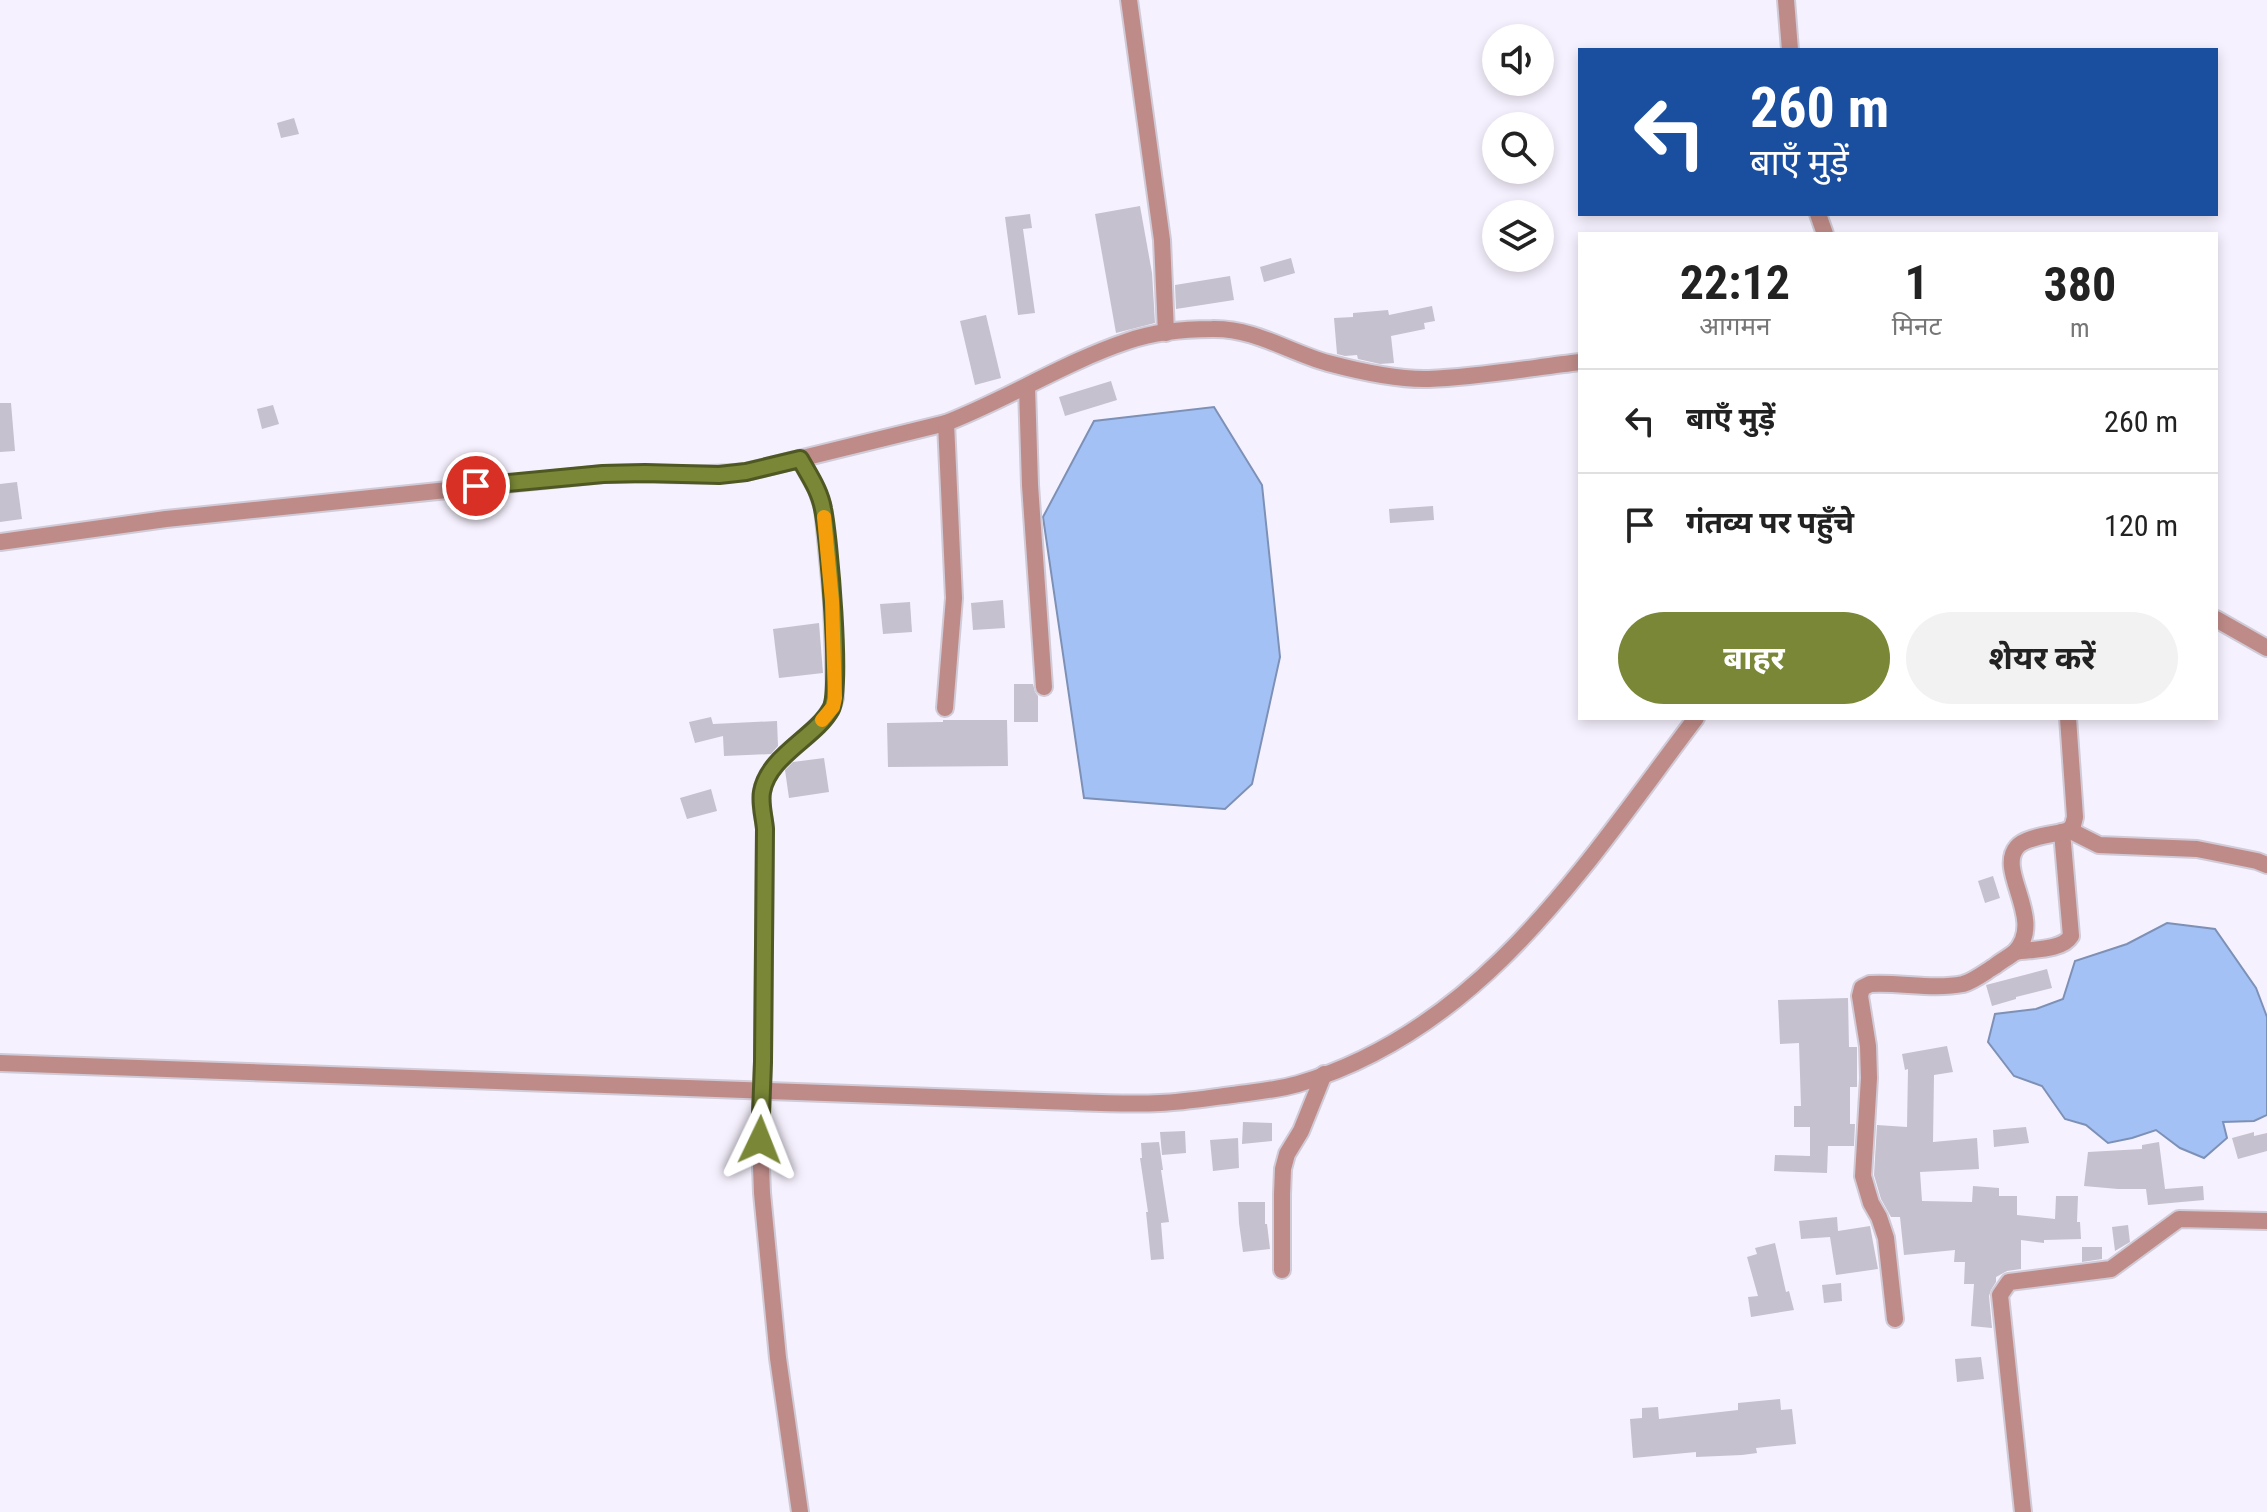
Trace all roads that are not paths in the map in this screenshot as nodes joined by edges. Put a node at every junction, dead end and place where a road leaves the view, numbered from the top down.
1 (1129, 0) edge
2 (1786, 0) edge
3 (1790, 48) edge
4 (1166, 333) junction
5 (1578, 362) edge
6 (1027, 387) junction
7 (946, 423) junction
8 (800, 459) junction
9 (0, 542) edge
10 (2218, 620) edge
11 (2267, 648) edge
12 (1044, 687) dead end
13 (945, 708) dead end
14 (1695, 720) edge
15 (2068, 720) edge
16 (2065, 831) junction
17 (2267, 865) edge
18 (2015, 952) junction
19 (0, 1063) edge
20 (1324, 1074) junction
21 (762, 1077) junction
22 (2267, 1221) edge
23 (1282, 1270) dead end
24 (1895, 1319) dead end
25 (800, 1512) edge
26 (2023, 1512) edge

1 - 4 street
2 - 3 street
4 - 5 street
4 - 6 street
6 - 7 street
6 - 12 street
7 - 8 street
7 - 13 street
8 - 9 street
8 - 21 street
10 - 11 street
14 - 20 street
15 - 16 street
16 - 17 street
16 - 18 street
16 - 18 street
18 - 24 street
19 - 21 street
20 - 21 street
20 - 23 street
21 - 25 street
22 - 26 street

